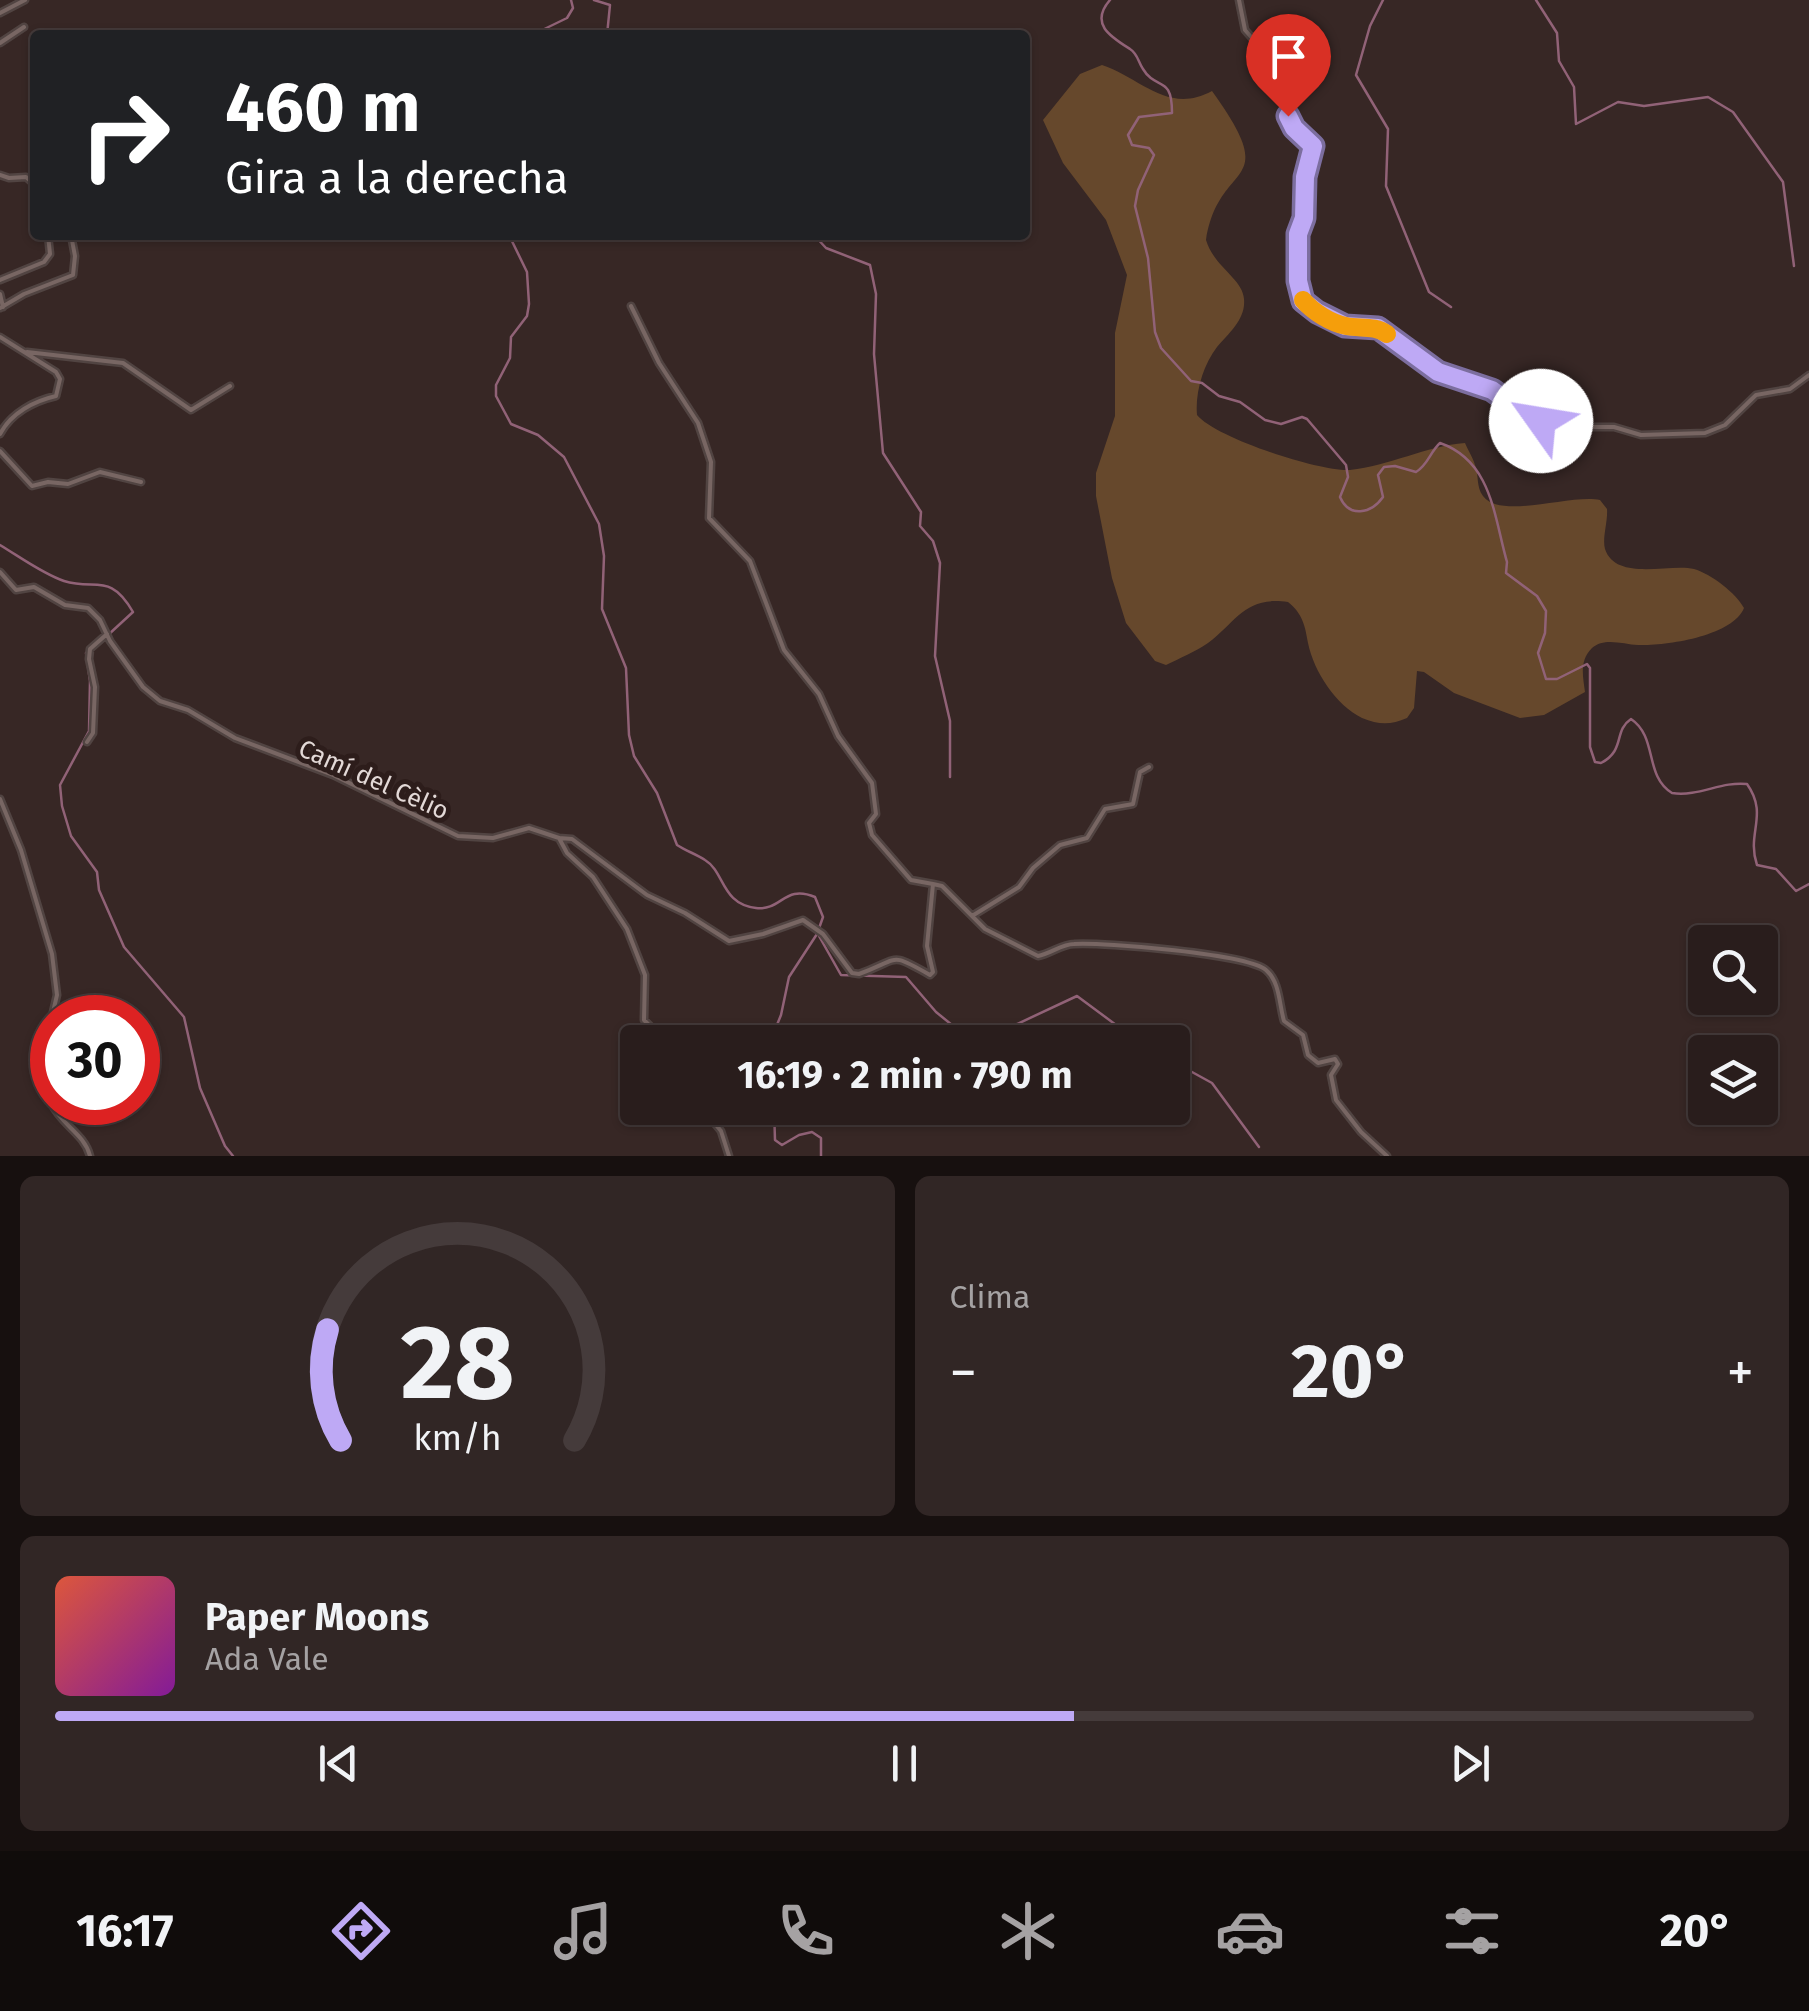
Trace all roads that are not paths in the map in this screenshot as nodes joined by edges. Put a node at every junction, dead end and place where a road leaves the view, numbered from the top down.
1 (25, 0) edge
2 (1239, 0) edge
3 (0, 13) edge
4 (24, 26) dead end
5 (0, 43) edge
6 (0, 175) edge
7 (30, 181) edge
8 (49, 240) edge
9 (72, 240) edge
10 (0, 280) edge
11 (0, 294) edge
12 (631, 306) dead end
13 (1, 307) edge
14 (0, 337) edge
15 (27, 352) junction
16 (1809, 375) edge
17 (230, 386) dead end
18 (0, 434) edge
19 (0, 450) edge
20 (142, 482) dead end
21 (0, 572) edge
22 (106, 634) junction
23 (87, 742) dead end
24 (1149, 767) dead end
25 (0, 800) edge
26 (559, 838) junction
27 (933, 884) junction
28 (972, 916) junction
29 (57, 995) edge
30 (649, 1025) edge
31 (65, 1125) edge
32 (716, 1125) edge
33 (90, 1156) edge
34 (728, 1156) edge
35 (1387, 1156) edge

1 - 3 street
2 - 16 street
4 - 5 street
6 - 7 street
8 - 10 street
9 - 13 street
11 - 13 street
12 - 27 street
14 - 15 street
15 - 17 street
15 - 18 street
19 - 20 street
21 - 22 street, Camí del Cèlio
22 - 23 street
22 - 26 street, Camí del Cèlio
24 - 28 street
25 - 29 street
26 - 27 street
26 - 30 street
27 - 28 street
28 - 35 street
31 - 33 street
32 - 34 street

